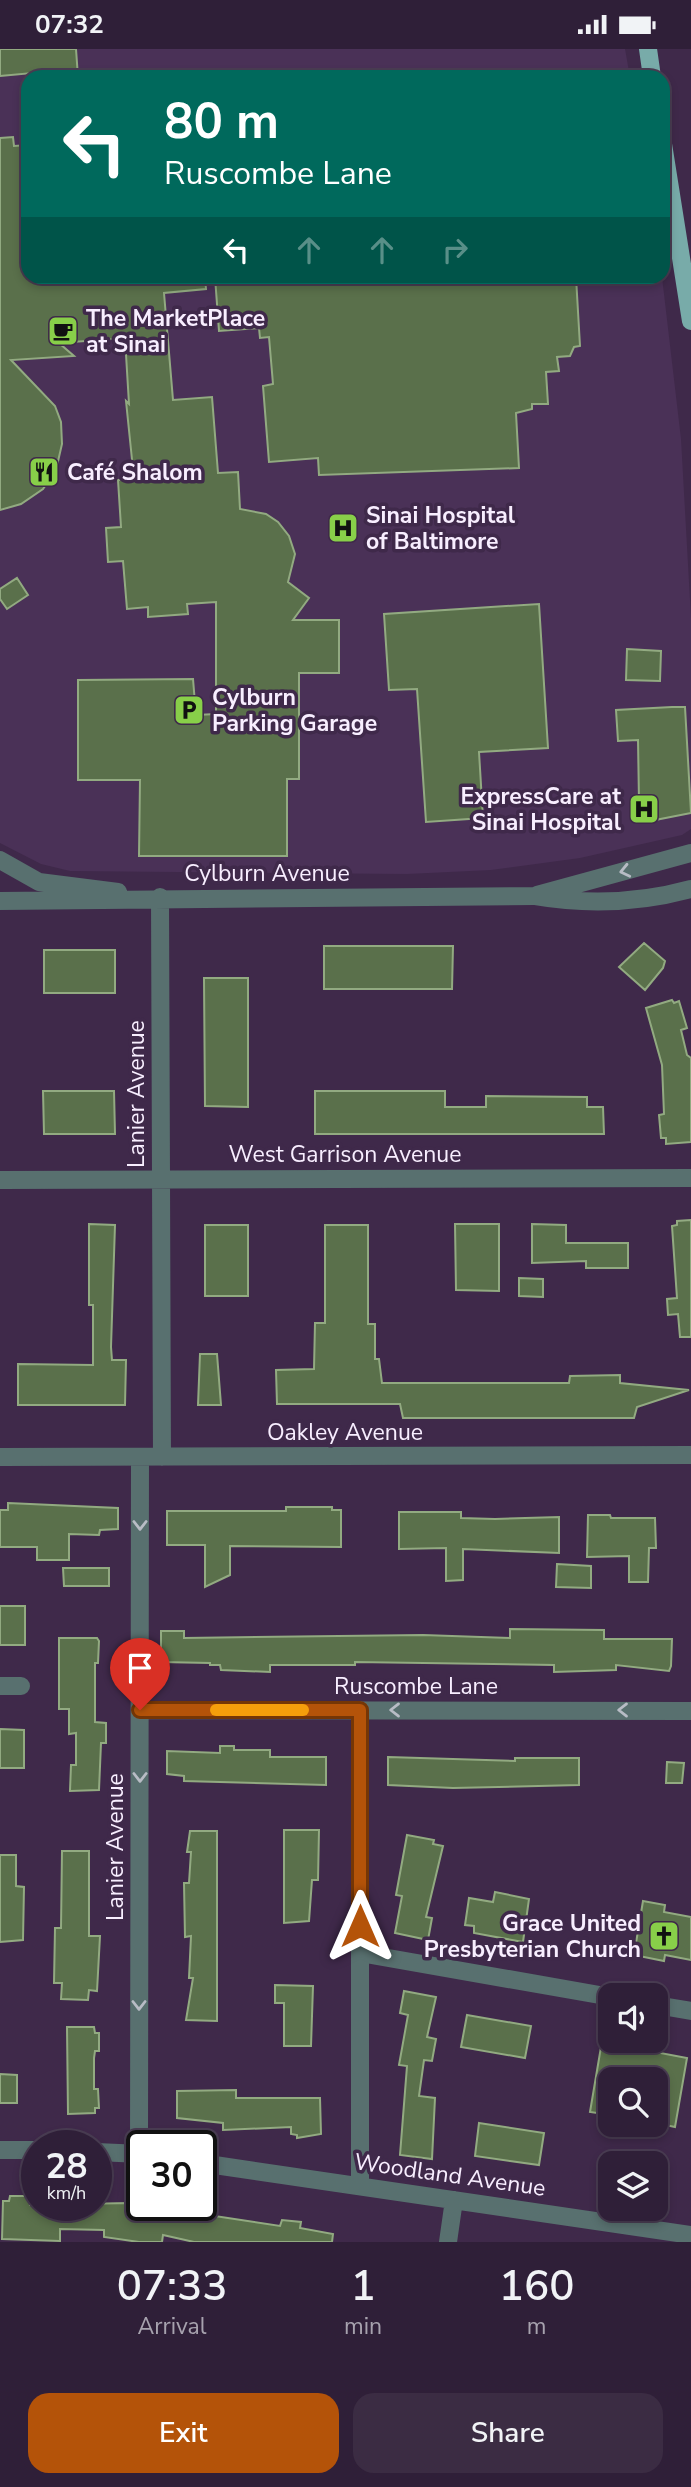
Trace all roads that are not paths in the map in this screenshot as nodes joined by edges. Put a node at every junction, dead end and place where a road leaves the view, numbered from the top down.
1 (648, 49) edge
2 (651, 70) edge
3 (670, 188) edge
4 (691, 321) edge
5 (691, 852) edge
6 (0, 860) edge
7 (75, 888) junction
8 (691, 889) edge
9 (1, 895) edge
10 (534, 896) junction
11 (160, 897) junction
12 (691, 1178) edge
13 (0, 1180) edge
14 (161, 1180) junction
15 (691, 1455) edge
16 (0, 1457) edge
17 (140, 1457) junction
18 (162, 1457) junction
19 (0, 1686) edge
20 (22, 1686) dead end
21 (140, 1710) junction
22 (360, 1710) junction
23 (691, 1710) edge
24 (360, 1953) junction
25 (598, 1995) edge
26 (668, 2007) edge
27 (691, 2011) edge
28 (140, 2130) edge
29 (0, 2150) edge
30 (21, 2150) edge
31 (217, 2165) edge
32 (360, 2186) junction
33 (454, 2200) junction
34 (691, 2235) edge
35 (448, 2242) edge

1 - 2 main road
3 - 4 main road
5 -> 10 street, Cylburn Avenue
6 - 7 street
7 - 9 street
7 - 11 street
8 - 10 street, Cylburn Avenue
9 - 11 street, Cylburn Avenue
10 - 11 street, Cylburn Avenue
11 - 14 street, Lanier Avenue
12 - 14 street, West Garrison Avenue
13 - 14 street, West Garrison Avenue
14 - 18 street, Lanier Avenue
15 - 18 street, Oakley Avenue
16 - 17 street, Oakley Avenue
17 - 18 street, Oakley Avenue
17 -> 21 street, Lanier Avenue
19 - 20 street
21 - 22 street, Ruscombe Lane
21 -> 28 street, Lanier Avenue
23 -> 22 street, Ruscombe Lane
22 - 24 street
24 - 25 street
24 - 32 street
26 - 27 street
29 - 30 street
31 - 32 street, Woodland Avenue
32 - 33 street, Woodland Avenue
33 - 34 street, Woodland Avenue
33 - 35 street

